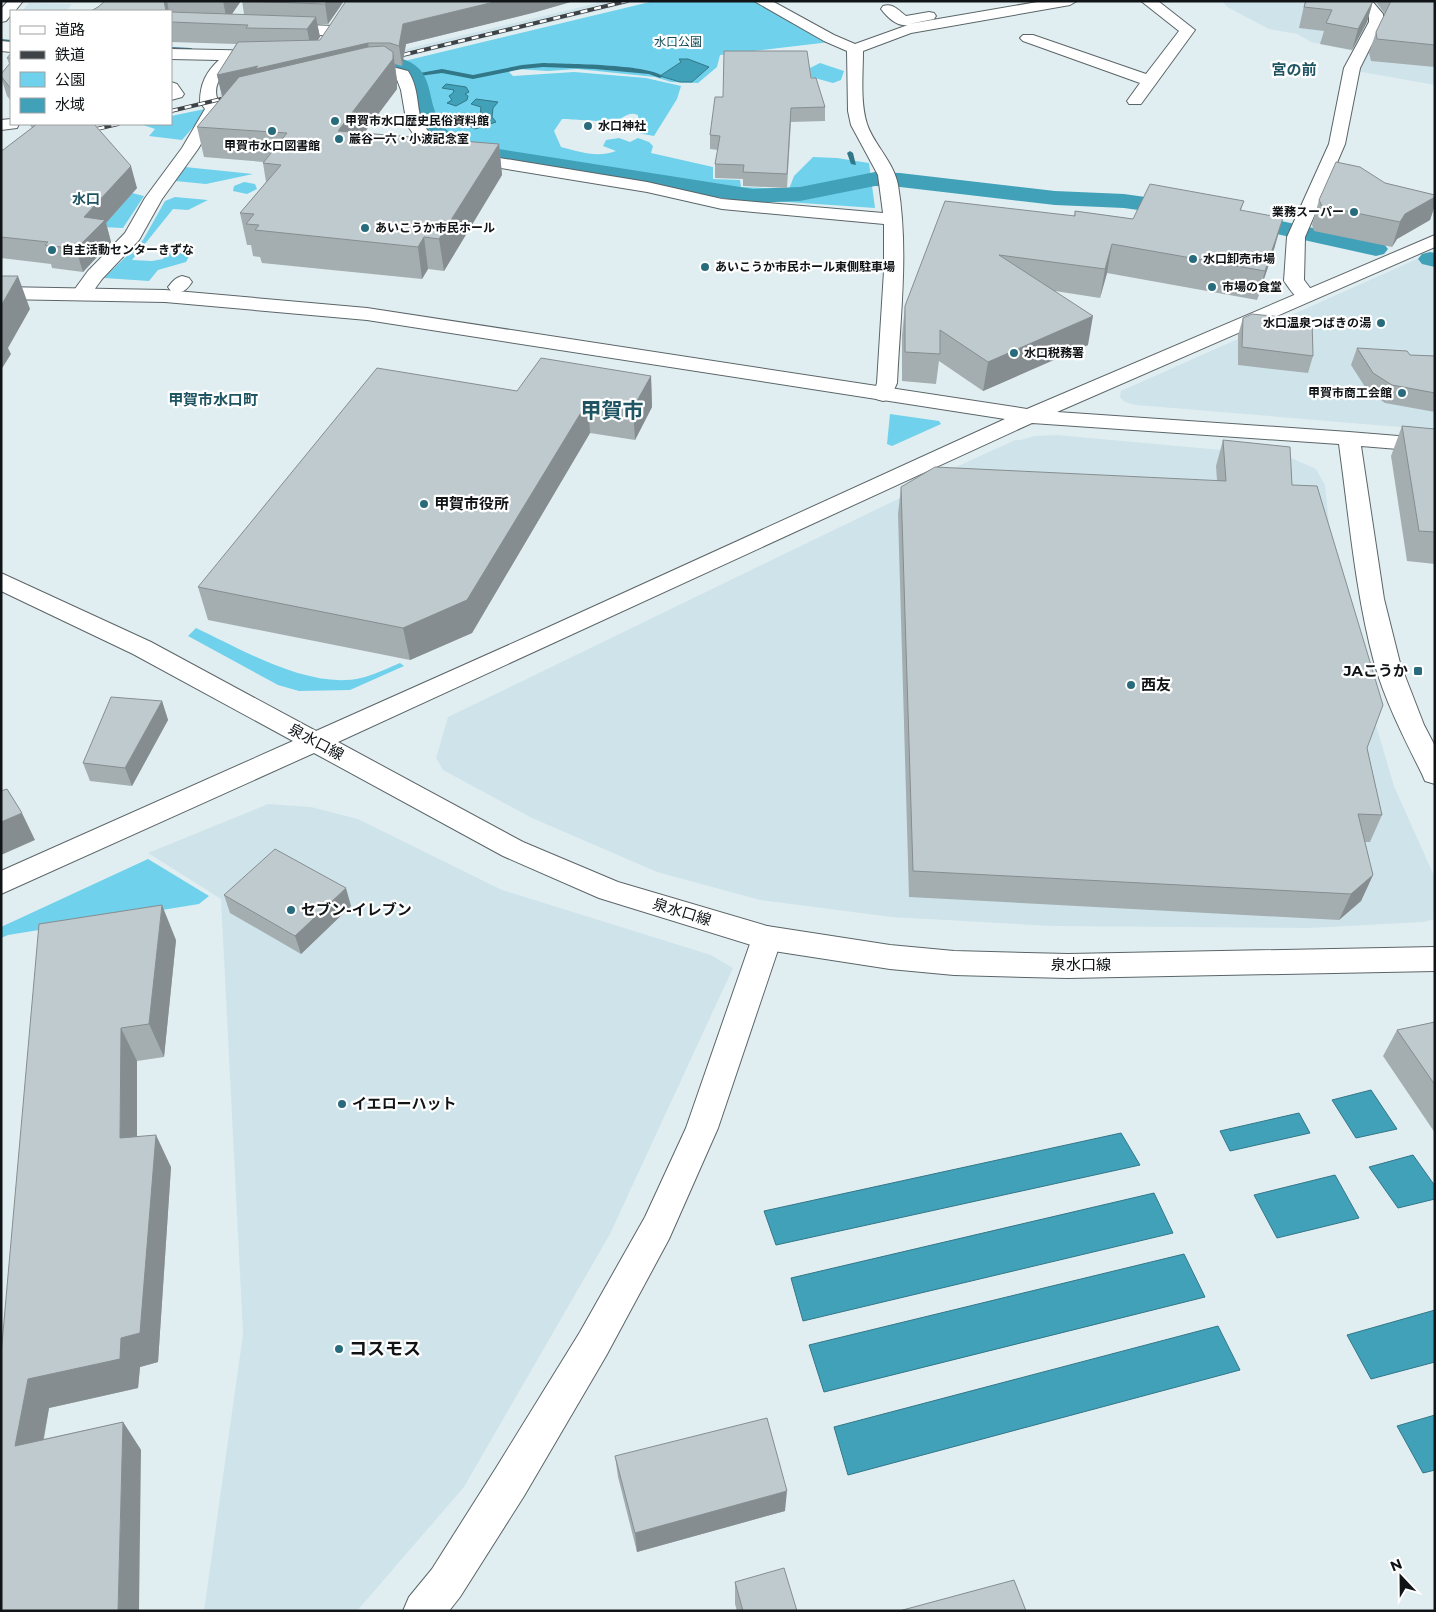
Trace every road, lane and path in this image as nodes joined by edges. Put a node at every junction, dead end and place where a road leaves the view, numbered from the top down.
1 (761, 1) edge
2 (1014, 1) edge
3 (1067, 1) edge
4 (1148, 1) edge
5 (1363, 1) edge
6 (888, 10) dead end
7 (343, 16) edge
8 (269, 29) edge
9 (1028, 38) dead end
10 (855, 49) junction
11 (172, 54) edge
12 (231, 56) junction
13 (278, 56) edge
14 (346, 76) edge
15 (1150, 81) junction
16 (1135, 101) dead end
17 (232, 104) edge
18 (214, 108) junction
19 (892, 219) junction
20 (1435, 240) edge
21 (1, 293) edge
22 (82, 293) junction
23 (1306, 296) junction
24 (883, 395) junction
25 (1029, 416) junction
26 (1349, 438) junction
27 (1435, 446) edge
28 (1, 581) edge
29 (316, 742) junction
30 (1435, 774) edge
31 (1, 884) edge
32 (767, 938) junction
33 (1435, 959) edge
34 (423, 1611) edge

1 - 10 street
2 - 6 street
3 - 10 street
4 - 15 street
5 - 23 street
7 - 8 street
9 - 15 street
10 - 19 street
11 - 12 street
12 - 13 street
12 - 18 street
14 - 19 street
15 - 16 street
17 - 18 street
18 - 22 street
19 - 24 street
20 - 23 street
21 - 22 street
22 - 24 street
23 - 25 street
24 - 25 street
25 - 26 street
25 - 29 street
26 - 27 street
26 - 30 street
28 - 29 street, 泉水口線
29 - 31 street
29 - 32 street, 泉水口線
32 - 33 street, 泉水口線
32 - 34 street

